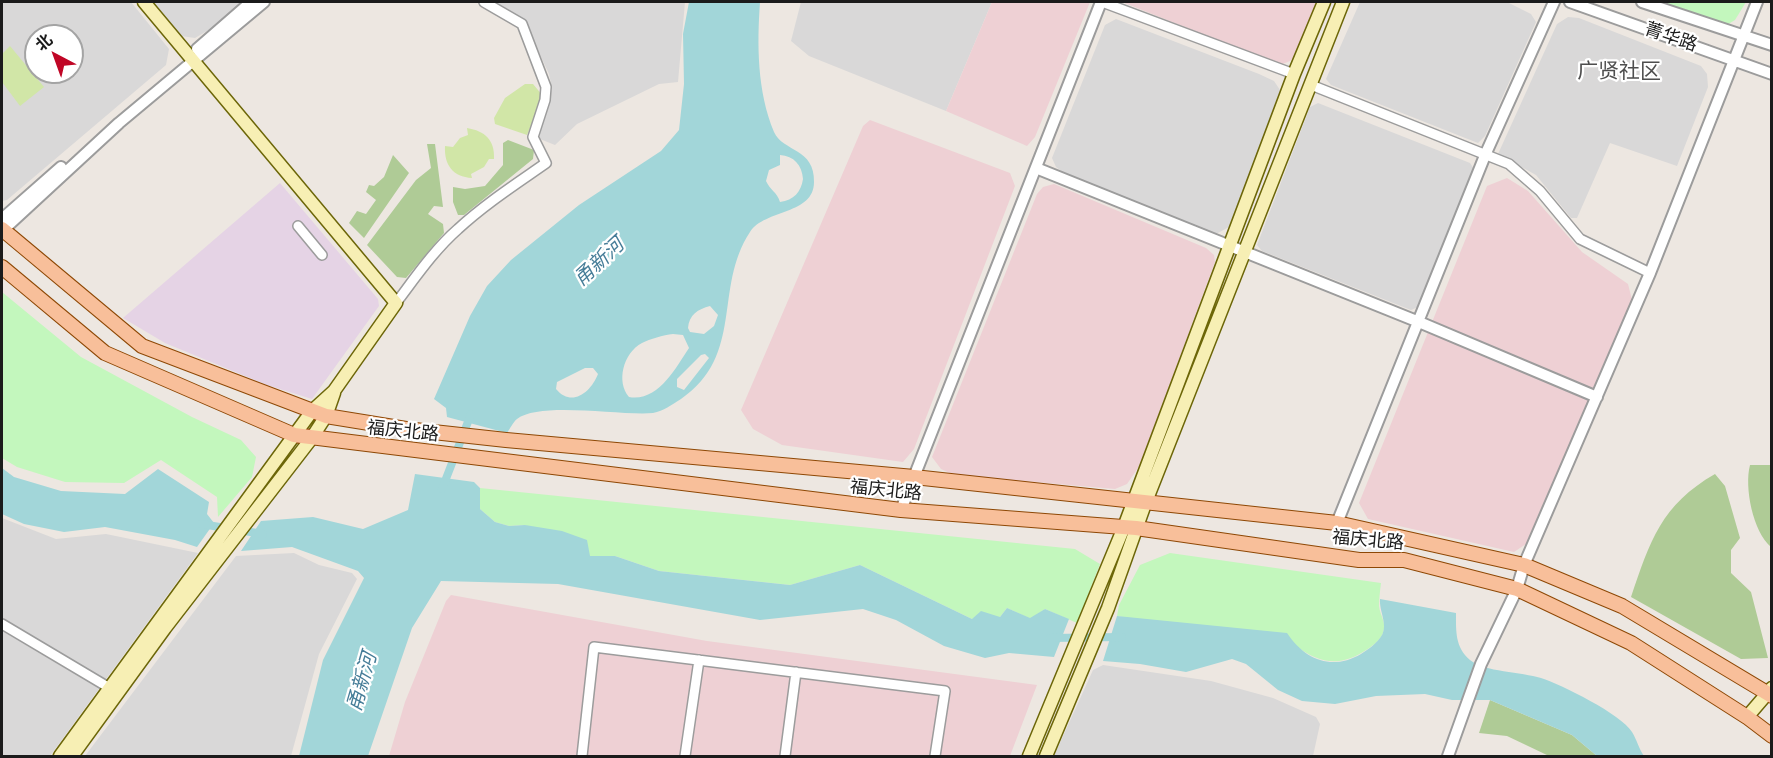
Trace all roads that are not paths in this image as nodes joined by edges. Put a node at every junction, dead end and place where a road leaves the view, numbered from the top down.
1 (144, 2) edge
2 (251, 2) edge
3 (264, 2) edge
4 (484, 2) edge
5 (1102, 2) edge
6 (1324, 2) edge
7 (1343, 2) edge
8 (1554, 2) edge
9 (1570, 2) edge
10 (1642, 2) edge
11 (1757, 2) edge
12 (1744, 35) junction
13 (1772, 45) edge
14 (192, 58) junction
15 (1733, 58) junction
16 (1294, 74) junction
17 (1772, 74) edge
18 (1311, 85) junction
19 (1486, 153) junction
20 (1036, 168) junction
21 (2, 226) edge
22 (298, 226) dead end
23 (1229, 244) junction
24 (1245, 251) junction
25 (322, 255) dead end
26 (2, 267) edge
27 (1650, 273) junction
28 (396, 303) junction
29 (1419, 322) junction
30 (334, 392) junction
31 (1597, 397) junction
32 (312, 411) junction
33 (326, 416) junction
34 (294, 435) junction
35 (311, 439) junction
36 (914, 477) junction
37 (1138, 503) junction
38 (901, 510) junction
39 (1337, 523) junction
40 (1130, 527) junction
41 (1524, 566) junction
42 (1517, 589) junction
43 (2, 624) edge
44 (699, 660) junction
45 (796, 672) junction
46 (114, 690) junction
47 (1770, 692) edge
48 (1748, 717) junction
49 (1772, 736) edge
50 (60, 756) edge
51 (72, 756) edge
52 (582, 756) edge
53 (685, 756) edge
54 (785, 756) edge
55 (935, 756) edge
56 (1029, 756) edge
57 (1046, 756) edge
58 (1448, 756) edge

1 - 14 main road
2 - 14 street
3 - 14 street
4 - 28 street
5 - 16 street
5 - 20 street
6 - 16 main road
7 - 18 main road
8 - 19 street
9 - 15 street, 菁华路
10 - 12 street
11 - 12 street
12 - 13 street
12 - 15 street
14 - 21 street
14 - 28 main road
15 - 17 street, 菁华路
15 - 27 street
16 - 23 main road
18 - 19 street
18 - 24 main road
19 - 27 street
19 - 29 street
20 - 23 street
20 - 36 street
21 - 32 main road, 福庆北路
22 - 25 street
23 - 24 street
23 - 37 main road
24 - 29 street
24 - 37 main road
26 - 34 main road, 福庆北路
27 - 31 street
28 - 30 main road
29 - 31 street
29 - 39 street
30 - 32 main road
30 - 33 main road
31 - 41 street
32 - 33 main road, 福庆北路
32 - 34 main road
33 - 35 main road
33 - 36 main road, 福庆北路
34 - 35 main road, 福庆北路
34 - 46 main road
35 - 38 main road, 福庆北路
35 - 46 main road
36 - 37 main road, 福庆北路
36 - 38 street
37 - 39 main road, 福庆北路
37 - 40 main road
38 - 40 main road, 福庆北路
39 - 41 main road, 福庆北路
40 - 42 main road, 福庆北路
40 - 56 main road
40 - 57 main road
41 - 42 street
41 - 47 main road, 福庆北路
42 - 48 main road, 福庆北路
42 - 58 street
43 - 46 street
44 - 45 street
44 - 52 street
44 - 53 street
45 - 54 street
45 - 55 street
46 - 50 main road
46 - 51 main road
47 - 48 main road
48 - 49 main road, 福庆北路

